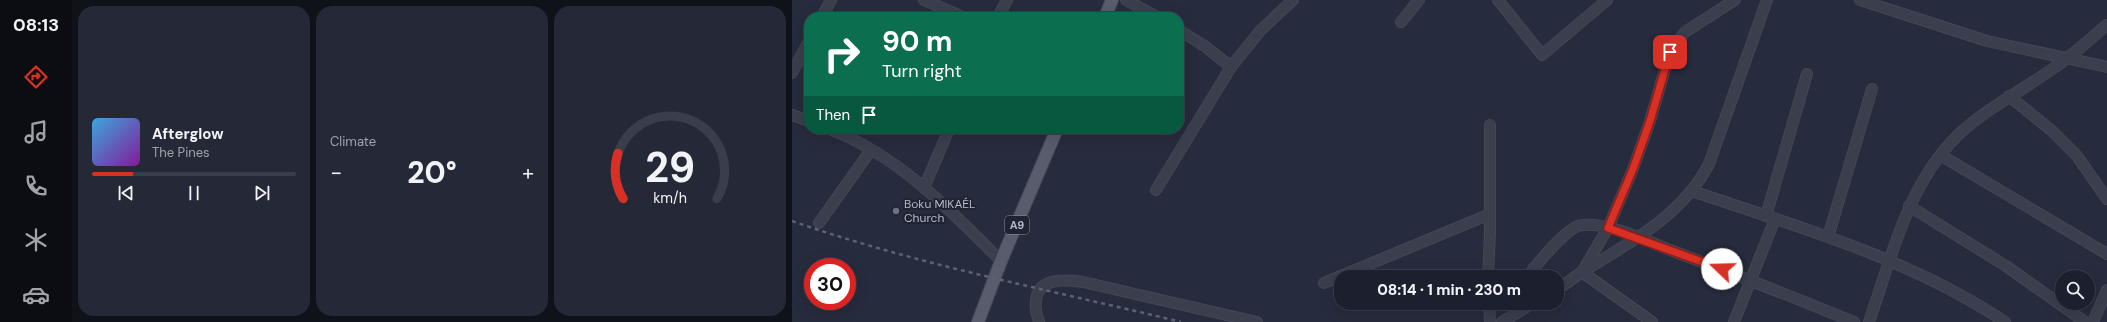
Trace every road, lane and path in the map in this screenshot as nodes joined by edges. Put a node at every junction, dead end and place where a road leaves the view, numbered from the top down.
1 (831, 0) edge
2 (924, 0) edge
3 (1007, 0) edge
4 (1112, 0) edge
5 (1126, 0) edge
6 (1293, 0) edge
7 (1419, 0) edge
8 (1498, 0) edge
9 (1607, 0) edge
10 (1735, 0) edge
11 (1767, 0) edge
12 (1860, 0) edge
13 (825, 12) edge
14 (952, 12) edge
15 (1001, 12) edge
16 (1107, 12) edge
17 (1148, 12) edge
18 (1401, 22) dead end
19 (2107, 25) edge
20 (1184, 33) edge
21 (804, 50) edge
22 (2066, 59) junction
23 (1231, 67) junction
24 (2107, 67) edge
25 (792, 73) edge
26 (1807, 74) dead end
27 (1872, 90) dead end
28 (2010, 96) junction
29 (792, 115) edge
30 (804, 119) edge
31 (1490, 125) dead end
32 (839, 134) edge
33 (947, 134) edge
34 (1056, 134) edge
35 (871, 150) junction
36 (1942, 156) junction
37 (924, 188) junction
38 (1156, 190) dead end
39 (1692, 191) junction
40 (2107, 199) edge
41 (1909, 206) junction
42 (1490, 214) junction
43 (1771, 217) junction
44 (819, 223) dead end
45 (1608, 228) junction
46 (1828, 237) junction
47 (1639, 238) junction
48 (2107, 254) edge
49 (1002, 261) junction
50 (1890, 261) junction
51 (1533, 269) dead end
52 (1488, 270) edge
53 (1582, 272) junction
54 (1750, 280) junction
55 (1324, 283) dead end
56 (1564, 284) edge
57 (2107, 290) edge
58 (2104, 304) edge
59 (1489, 310) edge
60 (1522, 310) edge
61 (978, 322) edge
62 (1039, 322) edge
63 (1257, 322) edge
64 (1490, 322) edge
65 (1502, 322) edge
66 (1652, 322) edge
67 (1734, 322) edge
68 (1854, 322) edge
69 (1869, 322) edge
70 (2005, 322) edge
71 (2085, 322) edge
72 (2093, 322) edge

1 - 13 street
2 - 14 street
3 - 15 street
4 - 16 main road
5 - 17 street
6 - 23 street
7 - 18 street
8 - 9 street
10 - 45 street
11 - 39 street
12 - 22 street
19 - 22 street
20 - 23 street
21 - 25 street
22 - 24 street
22 - 28 street
23 - 38 street
26 - 43 street
27 - 46 street
28 - 36 street
28 - 40 street
29 - 30 street
31 - 42 street
32 - 35 street
33 - 37 street
34 - 49 main road, A9
35 - 37 street
35 - 44 street
36 - 41 street
36 - 48 street
37 - 49 street
39 - 43 street
39 - 47 street
41 - 50 street
41 - 71 street
42 - 52 street
42 - 55 street
43 - 46 street
43 - 54 street
45 - 47 street
45 - 51 street
45 - 53 street
46 - 50 street
47 - 53 street
47 - 54 street
49 - 61 main road, A9
50 - 69 street
50 - 70 street
53 - 56 street
53 - 66 street
54 - 67 street
54 - 68 street
57 - 58 street
58 - 72 street
59 - 64 street
60 - 65 street
62 - 63 street

